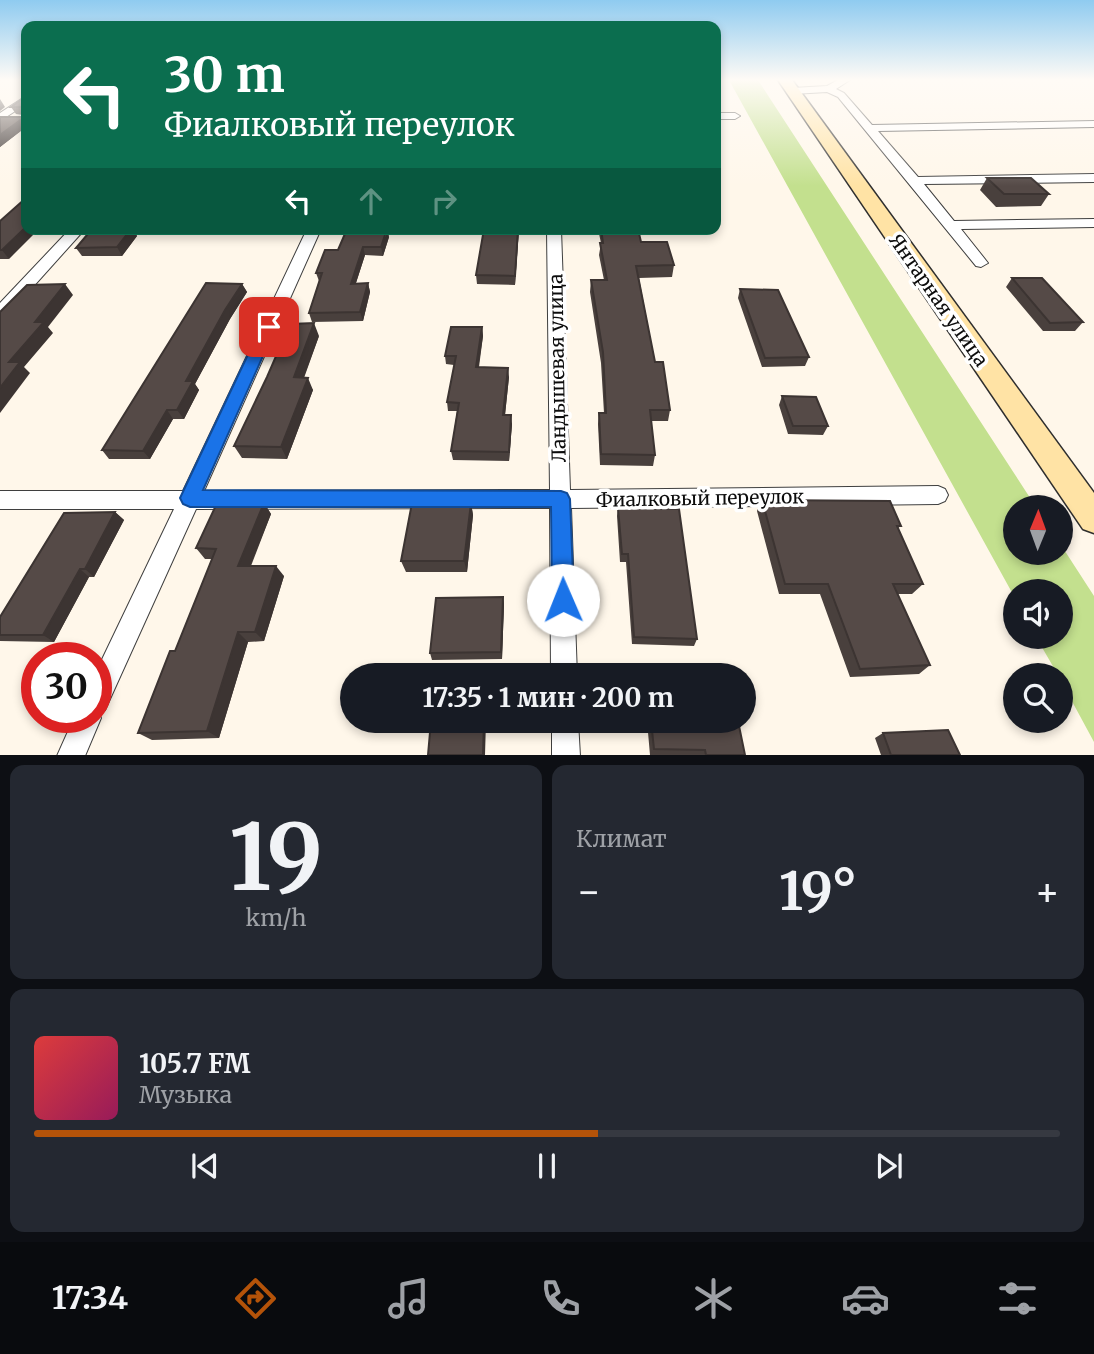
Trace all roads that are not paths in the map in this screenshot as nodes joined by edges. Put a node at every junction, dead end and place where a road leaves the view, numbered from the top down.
1 (810, 115) edge
2 (857, 115) edge
3 (721, 116) edge
4 (735, 116) dead end
5 (0, 119) edge
6 (13, 120) edge
7 (1094, 124) edge
8 (867, 128) junction
9 (1094, 178) edge
10 (915, 181) junction
11 (1094, 223) edge
12 (950, 225) junction
13 (72, 235) edge
14 (311, 235) edge
15 (554, 235) edge
16 (981, 263) dead end
17 (0, 313) edge
18 (938, 495) dead end
19 (190, 498) junction
20 (561, 499) junction
21 (0, 500) edge
22 (1094, 519) edge
23 (565, 663) edge
24 (112, 666) edge
25 (81, 733) edge
26 (565, 733) edge
27 (71, 755) edge
28 (566, 755) edge

1 - 22 street, Янтарная улица
2 - 8 street
3 - 4 street
5 - 6 street
7 - 8 street
8 - 10 street
9 - 10 street
10 - 12 street
11 - 12 street
12 - 16 street
13 - 17 street
14 - 19 street
15 - 20 street, Ландышевая улица
18 - 20 street, Фиалковый переулок
19 - 20 street, Фиалковый переулок
19 - 21 street, Фиалковый переулок
19 - 24 street
20 - 23 street, Ландышевая улица
25 - 27 street
26 - 28 street

